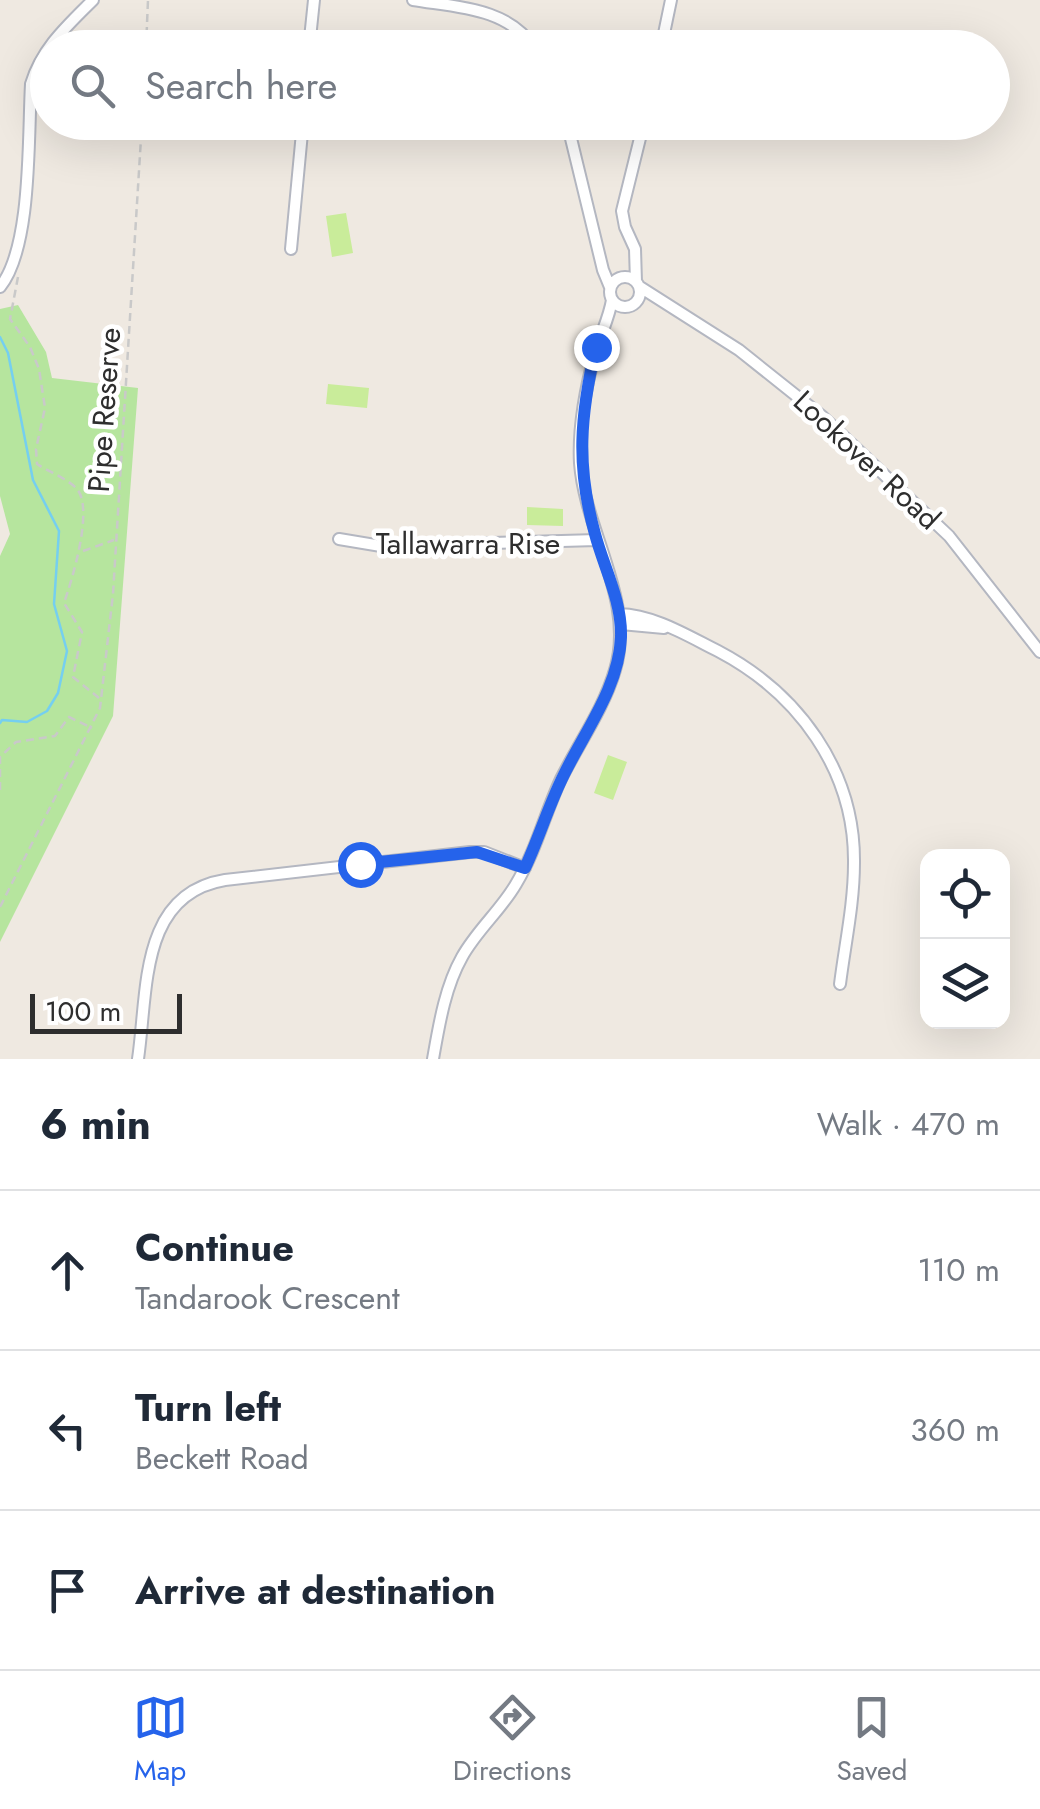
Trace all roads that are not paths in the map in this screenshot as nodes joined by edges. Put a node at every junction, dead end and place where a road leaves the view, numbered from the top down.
1 (93, 0) edge
2 (314, 0) edge
3 (412, 0) edge
4 (671, 0) edge
5 (64, 30) edge
6 (312, 30) edge
7 (520, 30) edge
8 (665, 30) edge
9 (30, 100) edge
10 (301, 140) edge
11 (572, 140) edge
12 (640, 140) edge
13 (291, 249) dead end
14 (604, 270) junction
15 (632, 285) junction
16 (0, 287) edge
17 (610, 287) junction
18 (617, 304) junction
19 (339, 540) dead end
20 (596, 540) junction
21 (620, 619) junction
22 (1040, 652) edge
23 (525, 868) junction
24 (840, 984) dead end
25 (138, 1059) edge
26 (433, 1059) edge

1 - 5 street
2 - 6 street
3 - 7 street
4 - 8 street
9 - 16 street
10 - 13 street
11 - 14 street
12 - 15 street
14 - 15 street
14 - 17 street
15 - 17 street
15 - 18 street
15 - 22 street, Lookover Road
17 - 18 street
18 - 20 street
19 - 20 street, Tallawarra Rise
20 - 21 street
21 - 23 street
21 - 24 street
23 - 25 street
23 - 26 street

